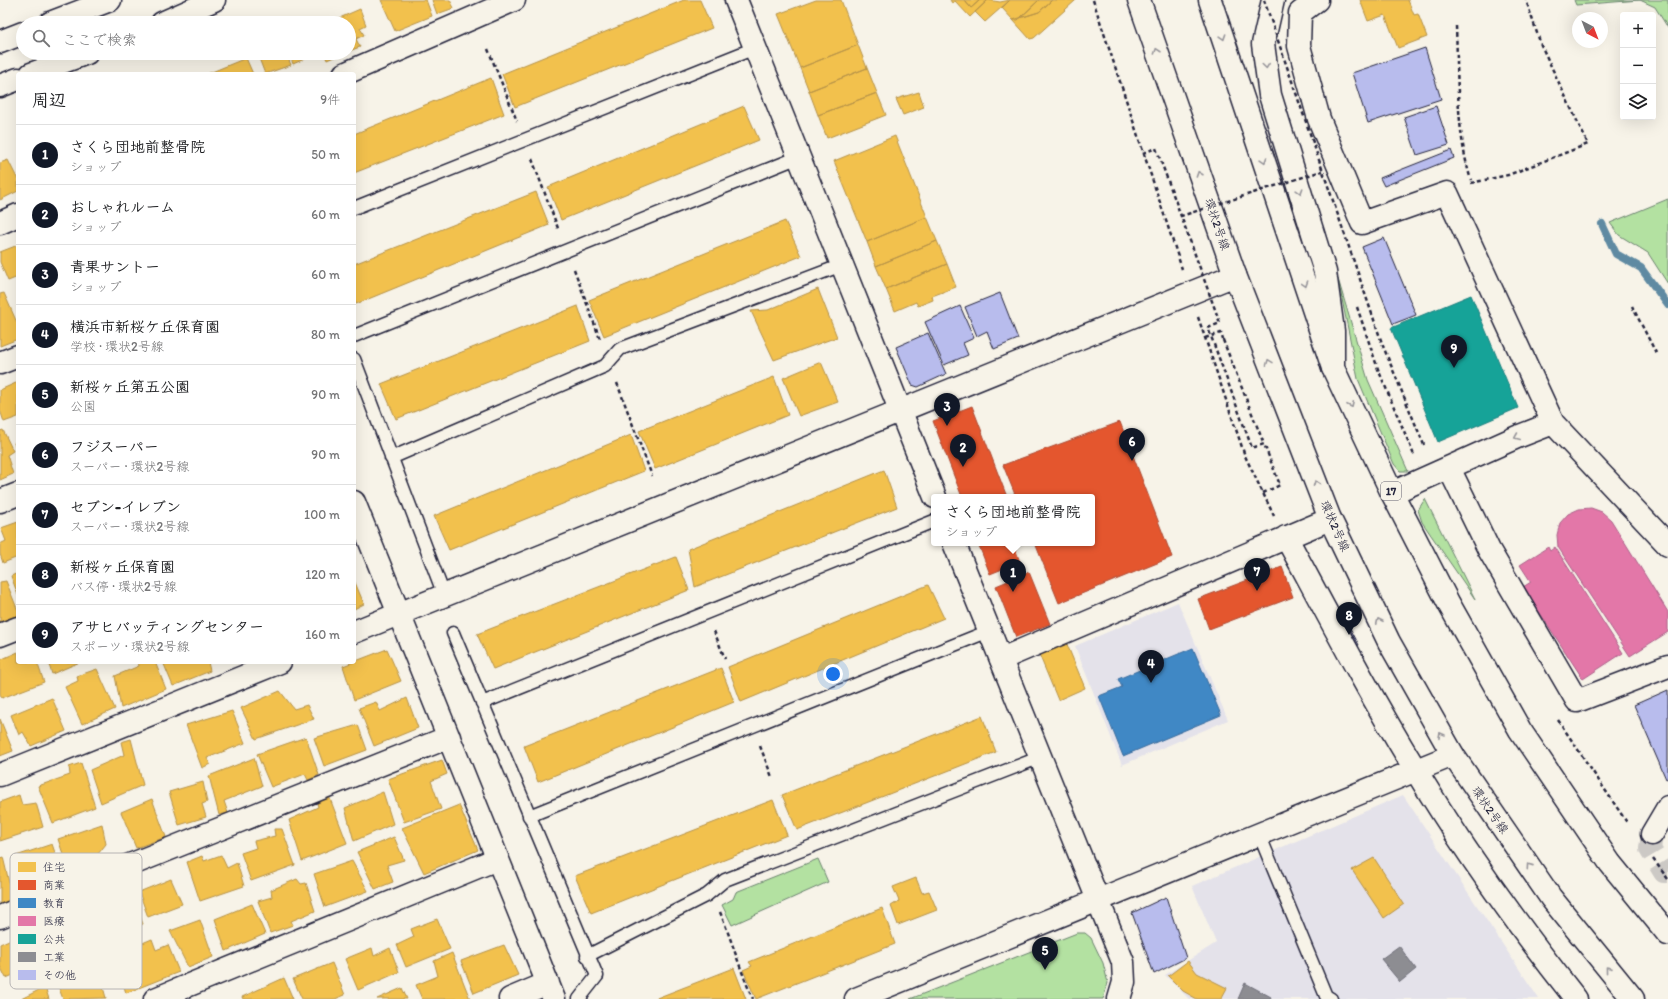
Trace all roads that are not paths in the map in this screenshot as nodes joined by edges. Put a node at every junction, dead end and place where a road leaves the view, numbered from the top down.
1 (110, 0) edge
2 (214, 0) edge
3 (514, 0) edge
4 (736, 0) edge
5 (1139, 0) edge
6 (1210, 0) edge
7 (1273, 0) edge
8 (1317, 0) edge
9 (68, 16) edge
10 (178, 16) edge
11 (16, 36) edge
12 (0, 42) edge
13 (755, 48) junction
14 (68, 60) edge
15 (36, 72) edge
16 (349, 72) edge
17 (16, 80) edge
18 (0, 86) edge
19 (798, 157) junction
20 (356, 207) edge
21 (16, 217) edge
22 (0, 223) edge
23 (842, 265) junction
24 (1234, 275) junction
25 (356, 335) edge
26 (16, 357) edge
27 (0, 363) edge
28 (356, 364) edge
29 (1333, 368) junction
30 (900, 411) junction
31 (1553, 423) junction
32 (392, 458) junction
33 (1449, 468) junction
34 (1392, 493) junction
35 (934, 494) edge
36 (16, 495) edge
37 (0, 501) edge
38 (356, 507) edge
39 (1330, 519) junction
40 (931, 522) edge
41 (1286, 537) junction
42 (1668, 545) edge
43 (955, 546) edge
44 (444, 595) junction
45 (399, 614) junction
46 (16, 629) edge
47 (356, 631) edge
48 (989, 631) junction
49 (453, 633) dead end
50 (0, 635) edge
51 (1001, 659) junction
52 (275, 664) edge
53 (1668, 666) edge
54 (482, 703) junction
55 (449, 737) junction
56 (1453, 755) junction
57 (1041, 757) junction
58 (1416, 770) junction
59 (0, 775) edge
60 (1668, 807) edge
61 (529, 816) junction
62 (1259, 834) junction
63 (1652, 834) tunnel mouth
64 (498, 859) junction
65 (142, 860) edge
66 (1098, 900) junction
67 (10, 913) edge
68 (0, 917) edge
69 (1668, 934) edge
70 (587, 956) junction
71 (551, 991) edge
72 (155, 999) edge
73 (510, 999) edge
74 (579, 999) edge
75 (856, 999) edge
76 (1119, 999) edge
77 (1331, 999) edge
78 (1576, 999) edge
79 (1633, 999) edge

1 - 9 main road
2 - 10 main road
3 - 16 main road
4 - 13 main road
24 -> 5 main road, 環状2号線
6 -> 29 main road, 17
7 -> 29 main road
8 - 31 main road
11 - 12 main road
13 - 19 main road
13 - 20 lane
14 - 15 main road
17 - 18 main road
19 - 23 main road
19 - 25 lane
21 - 22 main road
23 - 30 main road
23 - 32 lane
24 - 30 main road
39 -> 24 main road, 環状2号線
26 - 27 main road
28 - 32 lane
29 -> 34 main road, 17
30 - 35 main road
30 - 44 main road
31 -> 33 main road
31 - 42 main road
32 - 44 lane
33 - 34 main road
33 - 53 main road
34 - 69 main road, 17
36 - 37 main road
38 - 45 main road
39 - 41 main road
56 -> 39 main road, 環状2号線
40 - 54 lane
41 - 51 main road
41 - 58 main road
43 - 48 main road
44 - 45 main road
45 - 47 main road
45 - 55 main road
46 - 50 main road
48 - 51 main road
48 - 61 lane
49 - 54 lane
51 - 57 main road
52 - 59 main road
54 - 61 lane
55 - 64 main road
55 - 65 main road
56 - 58 main road
79 -> 56 main road, 環状2号線
57 - 66 main road
57 - 70 lane
58 - 62 main road
58 - 78 main road
60 - 63 main road
61 - 70 lane
62 - 66 main road
62 - 77 lane
64 - 71 main road
64 - 72 main road
66 - 75 main road
66 - 76 main road
67 - 68 main road
70 - 74 lane
71 - 73 main road

